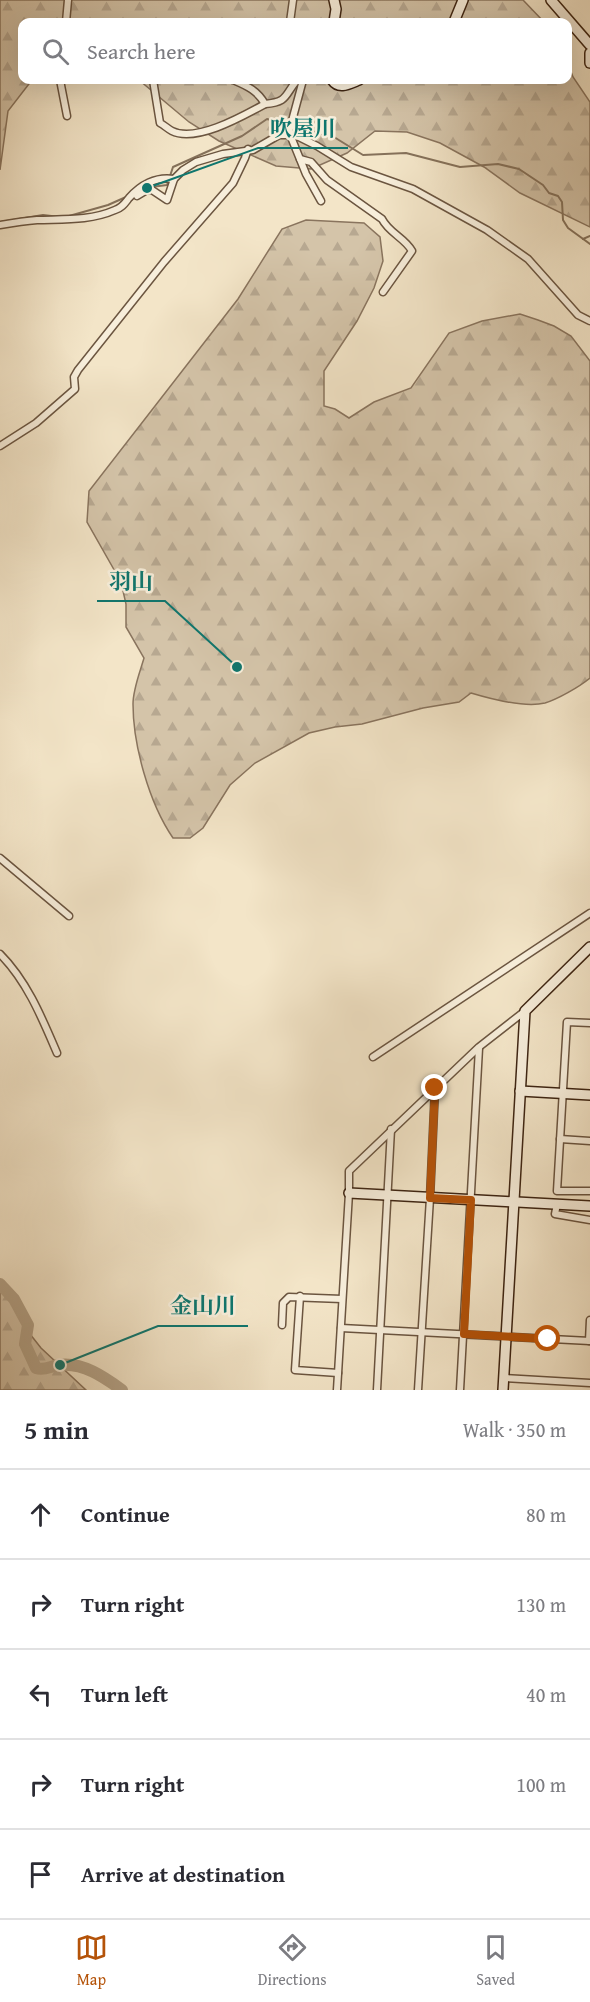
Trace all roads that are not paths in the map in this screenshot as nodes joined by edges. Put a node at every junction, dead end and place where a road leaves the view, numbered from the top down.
1 (68, 0) edge
2 (293, 0) edge
3 (334, 0) edge
4 (463, 0) edge
5 (551, 0) edge
6 (66, 18) edge
7 (291, 18) edge
8 (335, 18) edge
9 (456, 18) edge
10 (567, 18) edge
11 (572, 24) edge
12 (590, 45) edge
13 (590, 52) edge
14 (590, 63) edge
15 (61, 84) edge
16 (154, 84) edge
17 (243, 84) edge
18 (294, 84) edge
19 (302, 84) edge
20 (335, 84) edge
21 (350, 84) edge
22 (264, 104) junction
23 (67, 116) dead end
24 (289, 133) junction
25 (248, 149) junction
26 (300, 159) junction
27 (174, 179) junction
28 (137, 196) dead end
29 (321, 201) dead end
30 (0, 225) edge
31 (383, 292) dead end
32 (590, 321) edge
33 (0, 446) edge
34 (0, 858) edge
35 (590, 913) edge
36 (69, 916) dead end
37 (590, 947) edge
38 (0, 954) edge
39 (525, 1011) junction
40 (590, 1023) edge
41 (479, 1047) junction
42 (57, 1053) dead end
43 (373, 1057) dead end
44 (435, 1088) junction
45 (520, 1091) junction
46 (563, 1093) junction
47 (590, 1095) edge
48 (391, 1128) junction
49 (561, 1139) junction
50 (590, 1141) edge
51 (590, 1191) edge
52 (349, 1193) junction
53 (388, 1196) junction
54 (430, 1198) junction
55 (471, 1200) junction
56 (514, 1201) junction
57 (556, 1204) junction
58 (590, 1206) edge
59 (590, 1220) edge
60 (300, 1296) junction
61 (342, 1299) junction
62 (590, 1320) edge
63 (282, 1325) dead end
64 (341, 1328) junction
65 (381, 1330) junction
66 (422, 1331) junction
67 (464, 1334) junction
68 (506, 1337) junction
69 (589, 1341) edge
70 (338, 1373) junction
71 (504, 1378) junction
72 (590, 1383) edge
73 (337, 1390) edge
74 (377, 1390) edge
75 (418, 1390) edge
76 (460, 1390) edge
77 (503, 1390) edge

1 - 6 street
2 - 7 street
3 - 8 street
4 - 9 street
5 - 10 street
11 - 12 street
13 - 14 street
15 - 23 street
16 - 22 street
17 - 22 street
18 - 22 street
19 - 24 street
20 - 21 street
24 - 25 street
24 - 26 street
24 - 32 street
25 - 27 street
25 - 33 street
26 - 29 street
26 - 31 street
27 - 28 street
27 - 30 street
34 - 36 street
35 - 43 street
37 - 39 street
38 - 42 street
39 - 41 street
39 - 45 street
40 - 46 street
41 - 44 street
41 - 55 street
44 - 48 street
44 - 54 street
45 - 46 street
45 - 56 street
46 - 47 street
46 - 49 street
48 - 52 street
48 - 53 street
49 - 50 street
49 - 51 street
52 - 53 street
52 - 61 street
53 - 54 street
53 - 65 street
54 - 55 street
54 - 66 street
55 - 56 street
55 - 67 street
56 - 57 street
56 - 68 street
57 - 58 street
57 - 59 street
60 - 61 street
60 - 63 street
60 - 70 street
61 - 64 street
62 - 69 street
64 - 65 street
64 - 70 street
65 - 66 street
65 - 74 street
66 - 67 street
66 - 75 street
67 - 68 street
67 - 76 street
68 - 69 street
68 - 71 street
70 - 73 street
71 - 72 street
71 - 77 street

